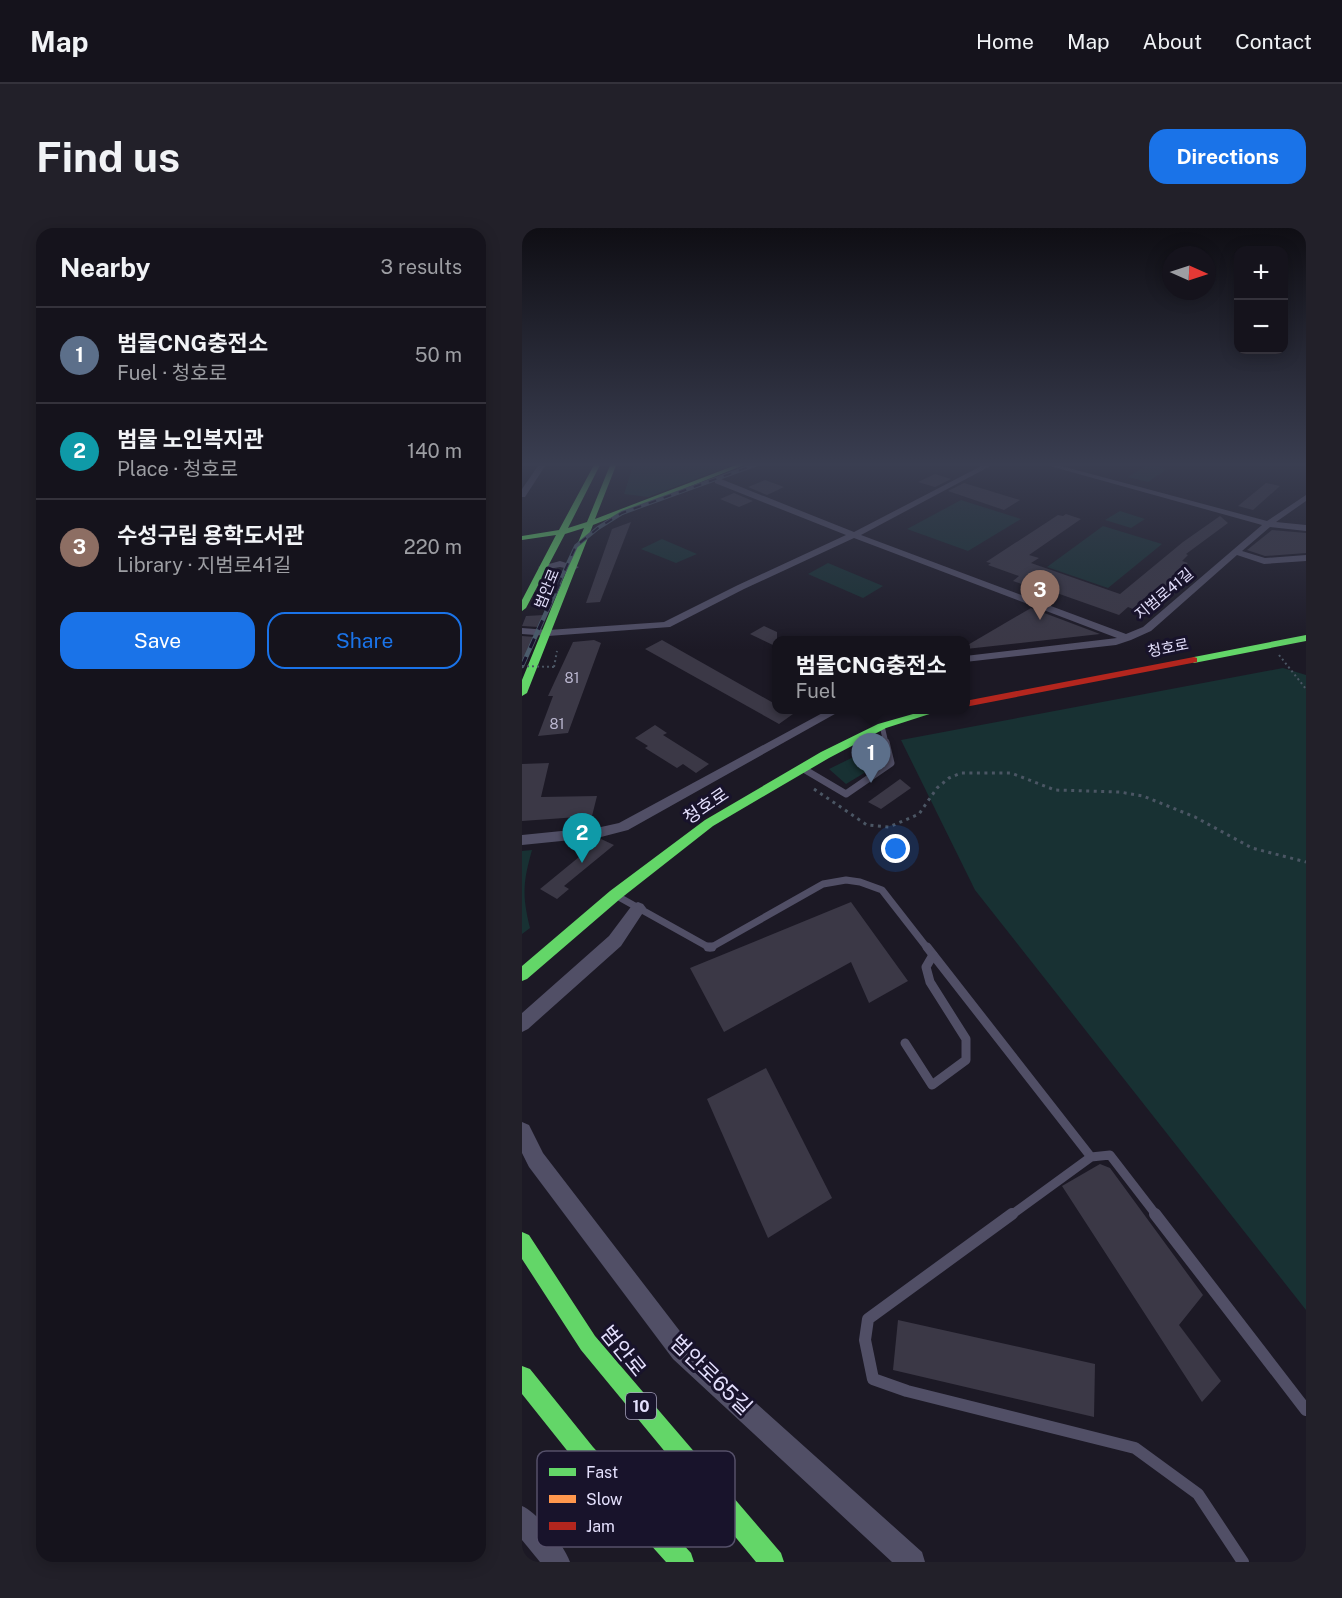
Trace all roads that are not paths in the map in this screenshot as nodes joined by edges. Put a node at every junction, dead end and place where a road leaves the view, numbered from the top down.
1 (566, 525) edge
2 (833, 525) edge
3 (873, 525) edge
4 (1267, 525) edge
5 (1280, 525) edge
6 (588, 526) joint
7 (1306, 528) edge
8 (563, 532) junction
9 (856, 534) junction
10 (522, 538) edge
11 (1236, 552) junction
12 (1306, 558) edge
13 (543, 567) junction
14 (574, 567) junction
15 (522, 608) edge
16 (522, 631) edge
17 (548, 633) junction
18 (1127, 638) junction
19 (1306, 638) edge
20 (970, 659) edge
21 (522, 693) edge
22 (970, 703) edge
23 (830, 714) edge
24 (922, 714) edge
25 (882, 726) junction
26 (798, 771) junction
27 (522, 840) edge
28 (615, 895) junction
29 (638, 908) junction
30 (933, 955) junction
31 (523, 974) edge
32 (522, 1024) edge
33 (905, 1043) dead end
34 (522, 1132) edge
35 (1091, 1157) junction
36 (522, 1242) edge
37 (522, 1377) edge
38 (1306, 1410) edge
39 (582, 1451) edge
40 (679, 1451) edge
41 (735, 1518) edge
42 (522, 1519) edge
43 (537, 1537) edge
44 (545, 1547) edge
45 (668, 1547) edge
46 (557, 1562) edge
47 (682, 1562) edge
48 (772, 1562) edge
49 (912, 1562) edge
50 (1243, 1562) edge

1 - 8 main road
2 - 9 street, 지범로41길
3 - 9 street
4 - 11 street, 지범로41길
5 - 7 street
6 - 8 main road
6 - 14 main road, 범안로
8 - 10 main road
8 - 13 main road
9 - 17 street
9 - 18 street, 지범로41길
11 - 12 street
11 - 18 street, 지범로41길
13 - 14 street
13 - 15 main road
14 - 17 main road, 범안로
16 - 17 street
17 - 21 main road, 범안로
18 - 20 street
19 - 22 main road, 청호로
23 - 27 street
24 - 25 main road, 청호로
25 - 26 main road, 청호로
25 - 26 lane
26 - 28 main road, 청호로
28 - 29 lane
28 - 31 main road, 청호로
29 - 30 lane
29 - 32 street
30 - 33 lane
30 - 35 lane
34 - 49 street, 범안로65길
35 - 38 lane
35 - 50 lane
36 - 40 main road, 범안로 / 10
37 - 39 main road
41 - 48 main road, 범안로 / 10
42 - 43 street
44 - 46 street
45 - 47 main road

